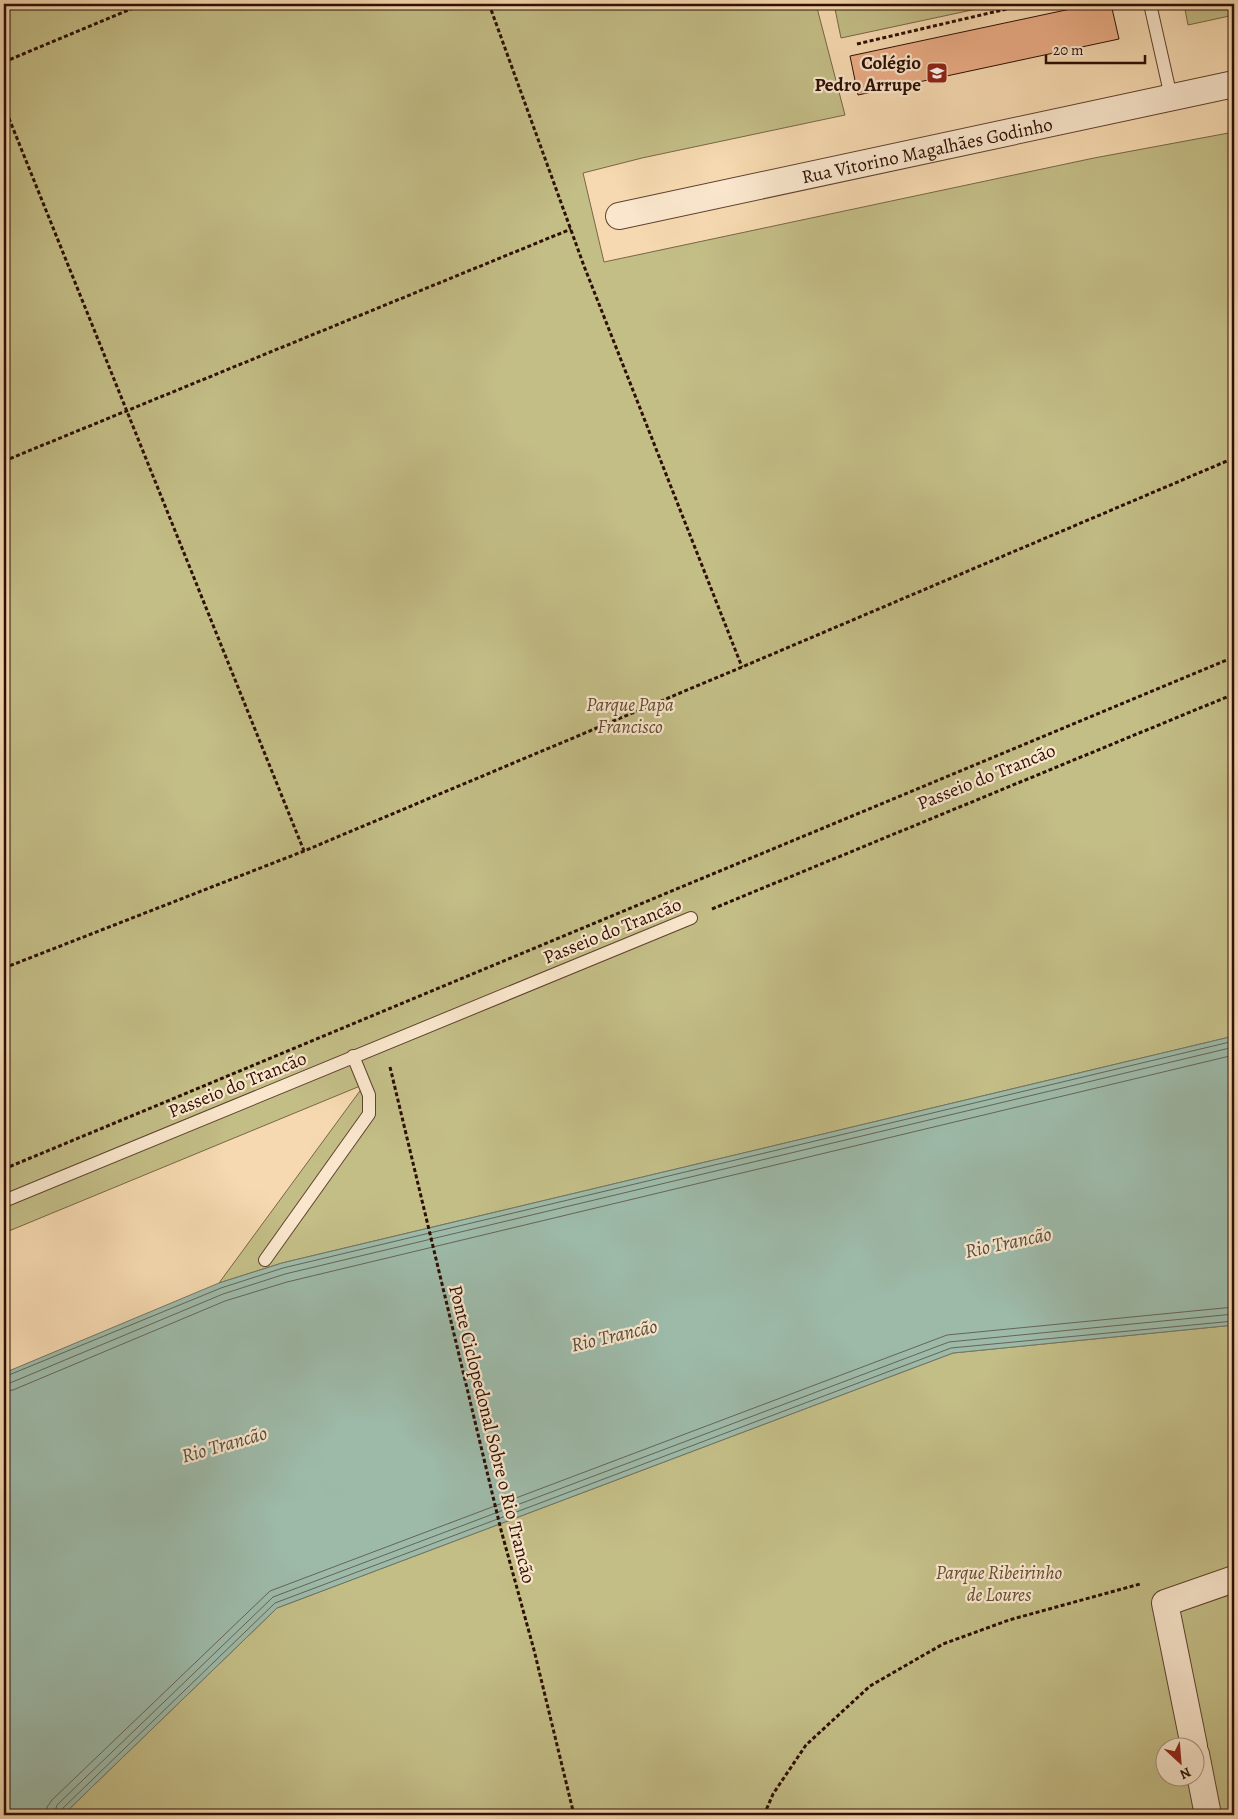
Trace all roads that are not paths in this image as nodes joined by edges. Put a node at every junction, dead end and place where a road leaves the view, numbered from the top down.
1 (1150, 4) edge
2 (1234, 84) edge
3 (1172, 97) junction
4 (619, 216) dead end
5 (691, 918) road end
6 (353, 1056) junction
7 (4, 1201) edge
8 (265, 1260) dead end
9 (1234, 1579) edge
10 (1192, 1736) edge
11 (1202, 1786) edge
12 (1208, 1815) edge

1 - 3 lane
2 - 3 street, Rua Vitorino Magalhães Godinho
3 - 4 street, Rua Vitorino Magalhães Godinho
5 - 6 lane, Passeio do Trancão
6 - 7 lane, Passeio do Trancão
6 - 8 lane
9 - 10 street
11 - 12 street

